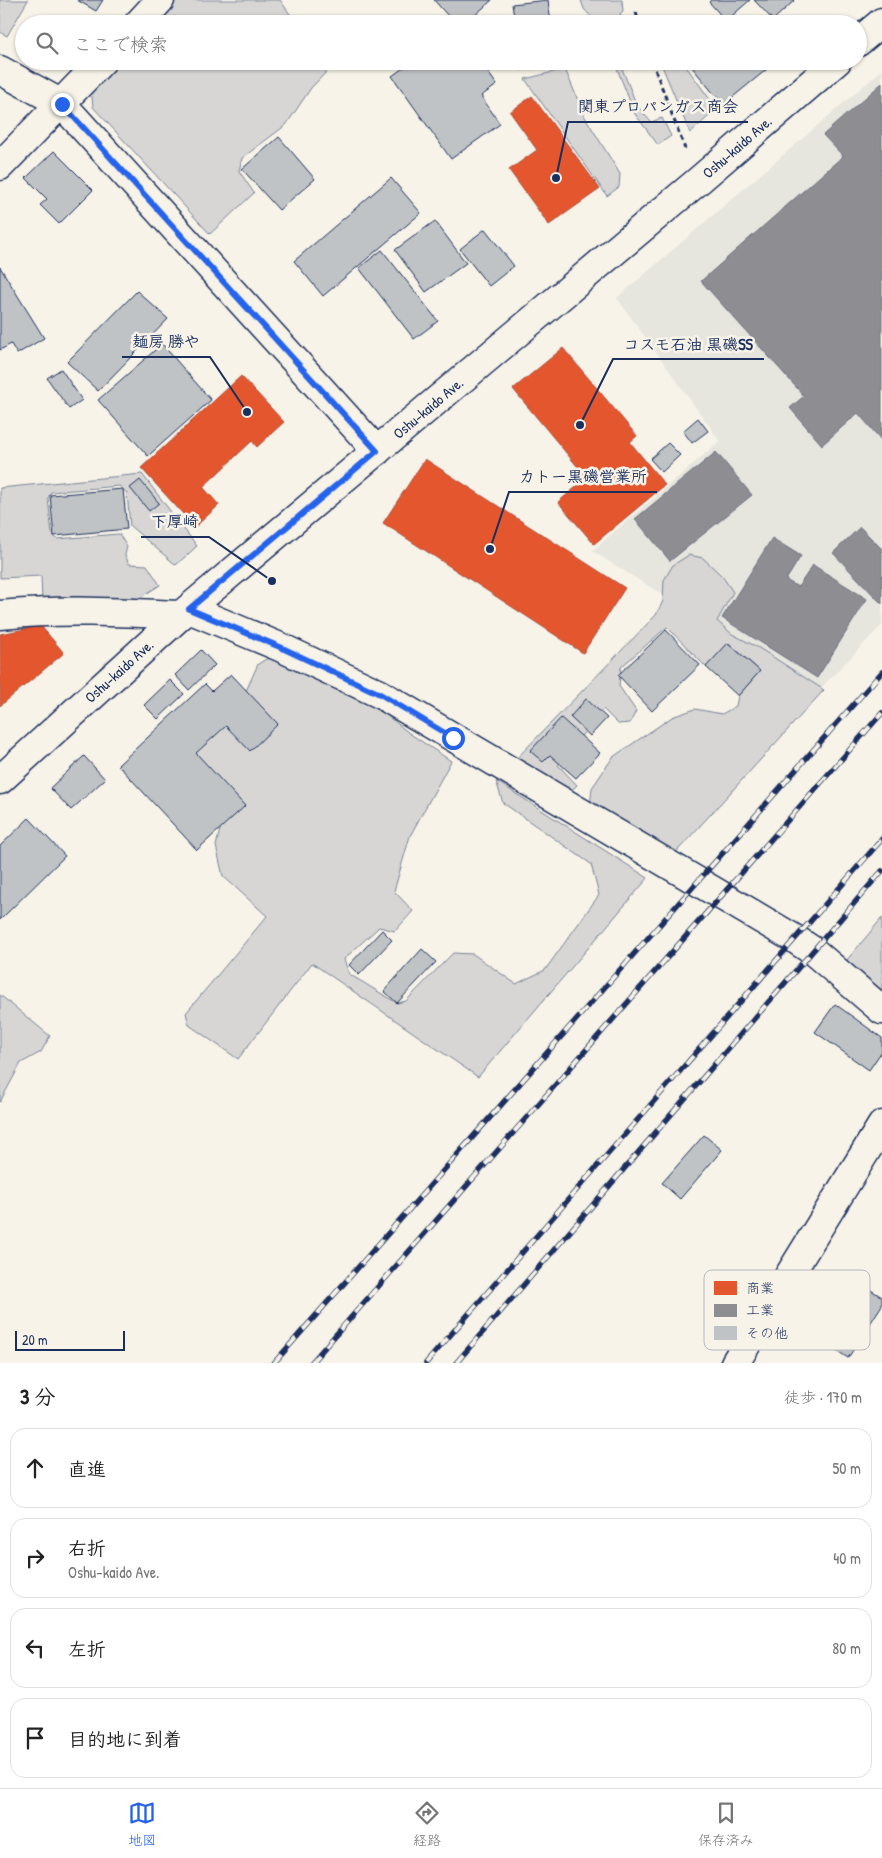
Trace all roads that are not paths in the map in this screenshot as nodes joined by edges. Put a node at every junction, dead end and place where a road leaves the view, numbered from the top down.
1 (160, 0) edge
2 (146, 15) edge
3 (882, 22) edge
4 (867, 34) edge
5 (0, 70) edge
6 (94, 70) edge
7 (826, 70) edge
8 (62, 104) junction
9 (0, 166) edge
10 (377, 451) junction
11 (185, 612) junction
12 (0, 615) edge
13 (0, 780) edge
14 (882, 1010) edge
15 (882, 1125) edge
16 (792, 1270) edge
17 (743, 1350) edge
18 (735, 1363) edge

1 - 2 street
3 - 4 street
5 - 8 street
6 - 8 street
7 - 10 street, Oshu-kaido Ave.
8 - 9 street
8 - 10 street
10 - 11 street, Oshu-kaido Ave.
11 - 12 street
11 - 13 street, Oshu-kaido Ave.
11 - 14 street
15 - 16 street
17 - 18 street

